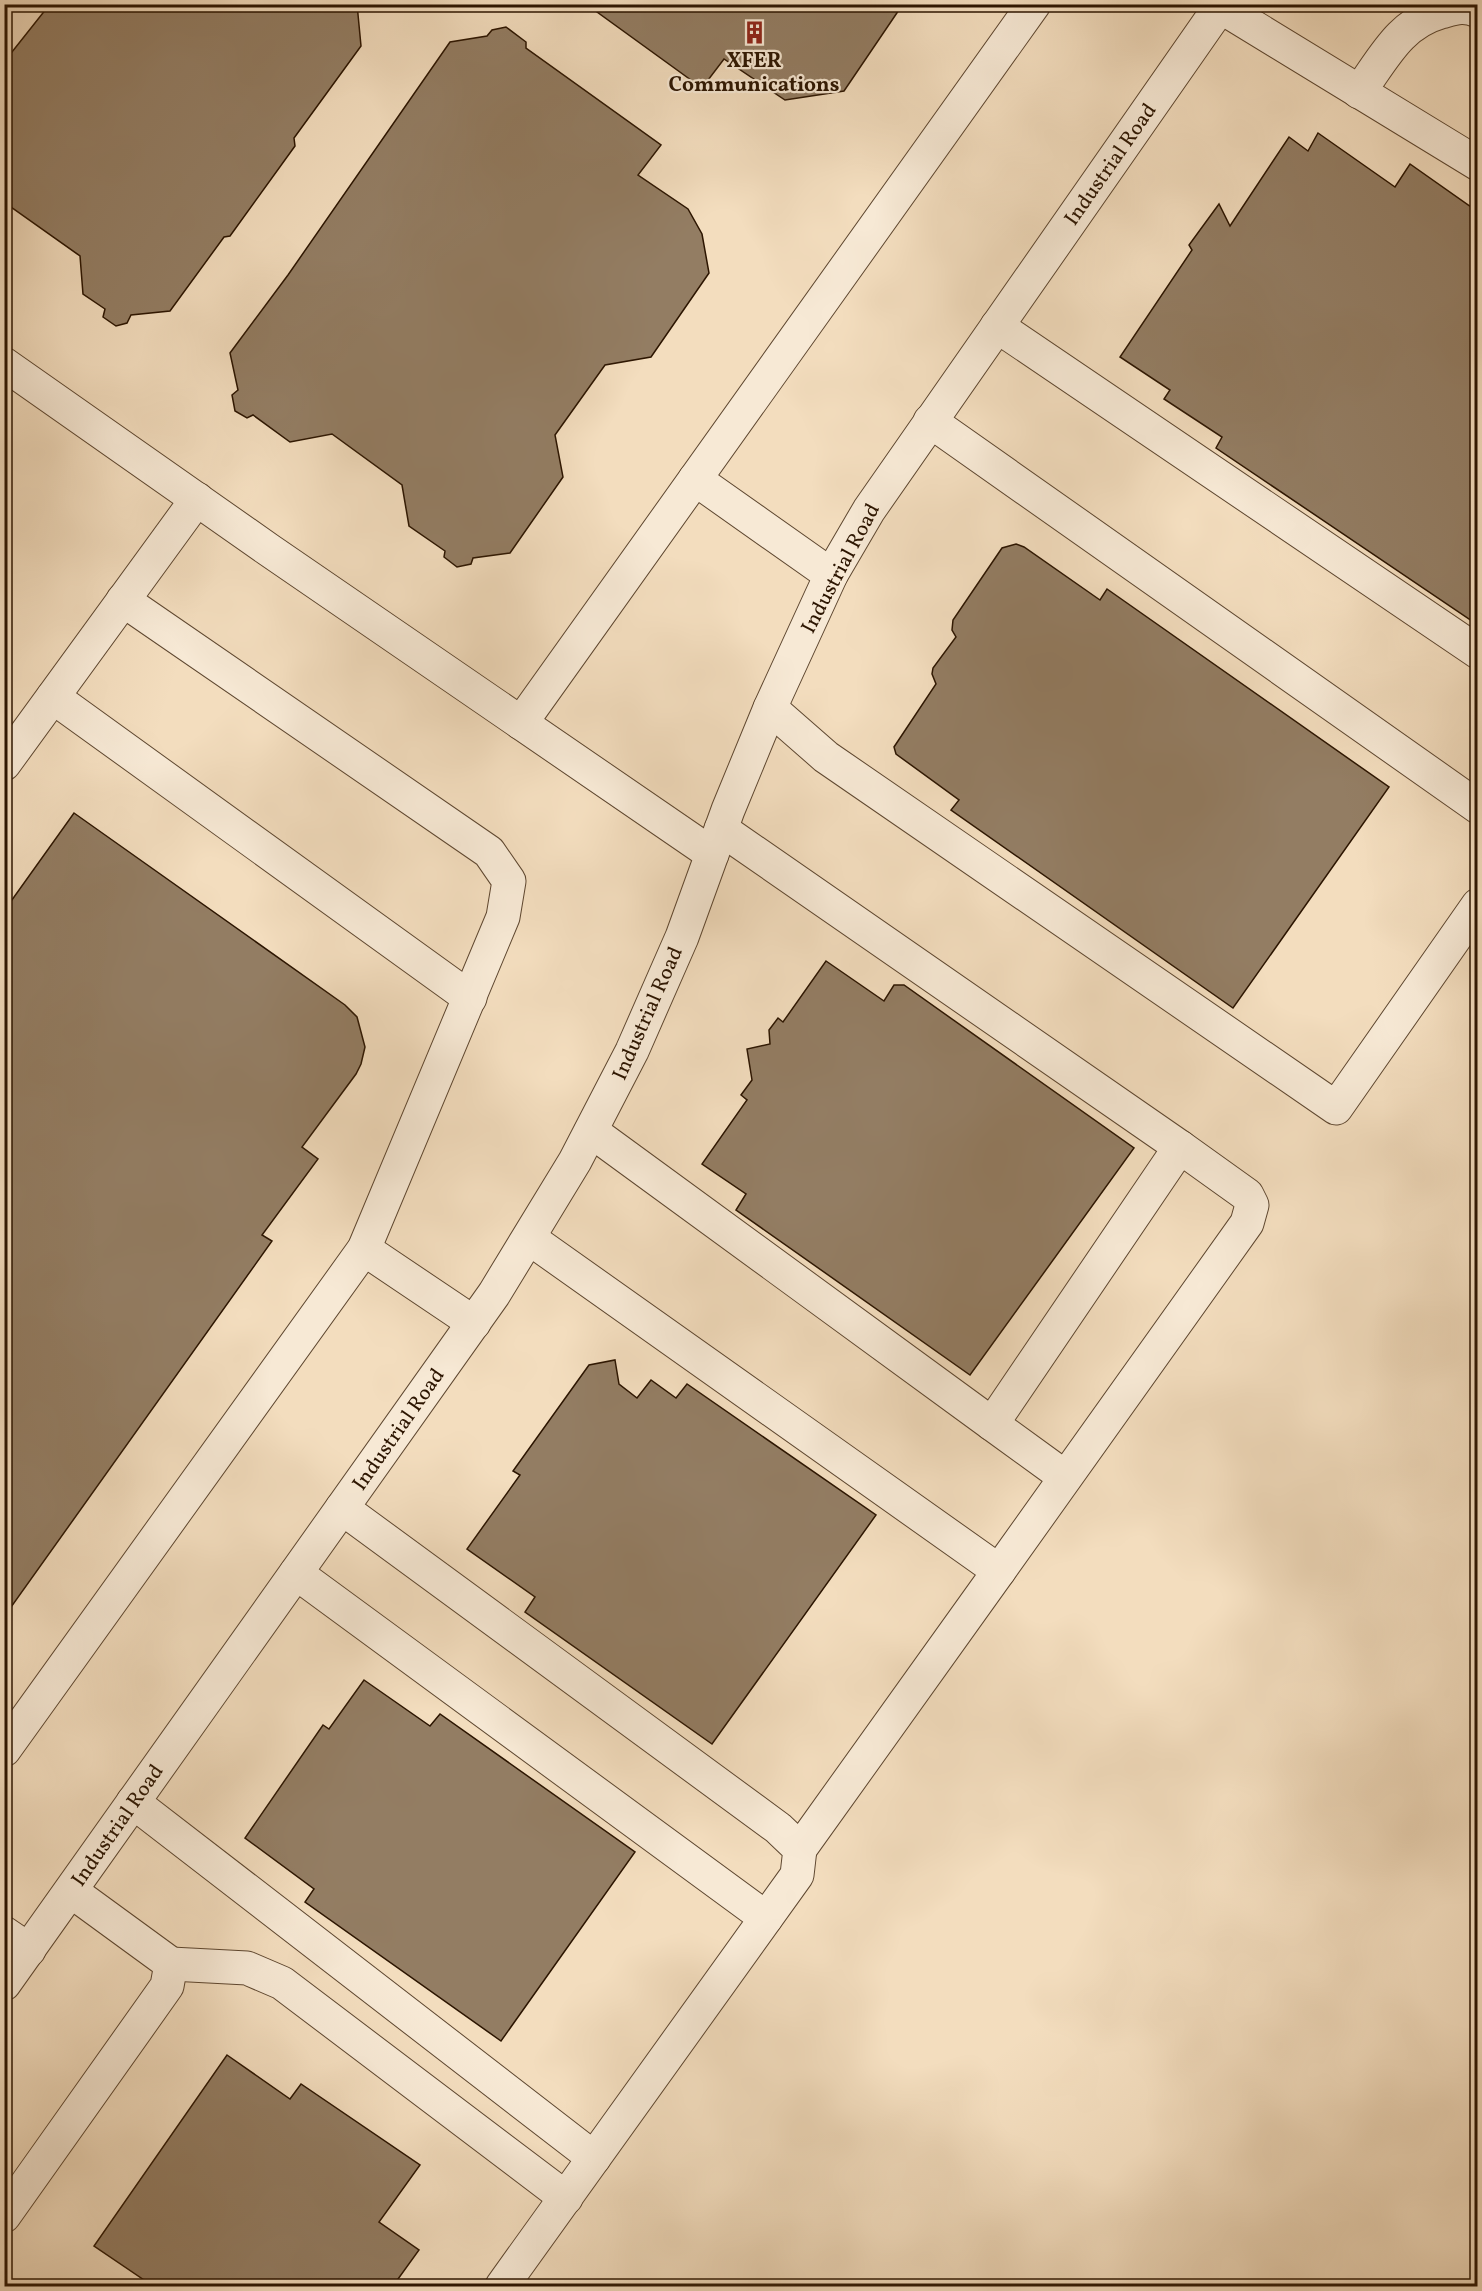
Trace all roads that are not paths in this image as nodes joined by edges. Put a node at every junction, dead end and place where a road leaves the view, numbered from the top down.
1 (1034, 4) edge
2 (1219, 5) edge
3 (1478, 11) edge
4 (1359, 92) junction
5 (1478, 164) edge
6 (997, 326) junction
7 (4, 364) edge
8 (930, 421) junction
9 (695, 479) junction
10 (197, 499) junction
11 (831, 575) junction
12 (123, 600) junction
13 (1478, 652) edge
14 (53, 697) junction
15 (770, 708) junction
16 (521, 723) junction
17 (4, 764) edge
18 (1478, 807) edge
19 (717, 842) junction
20 (1478, 904) edge
21 (470, 998) junction
22 (591, 1131) junction
23 (1180, 1147) junction
24 (529, 1238) junction
25 (364, 1249) junction
26 (474, 1323) junction
27 (992, 1424) junction
28 (1065, 1477) junction
29 (342, 1508) junction
30 (999, 1571) junction
31 (296, 1573) junction
32 (4, 1750) edge
33 (133, 1802) junction
34 (800, 1849) junction
35 (71, 1891) junction
36 (766, 1918) junction
37 (17, 1942) edge
38 (171, 1965) junction
39 (4, 1984) edge
40 (594, 2158) junction
41 (566, 2198) junction
42 (4, 2216) edge
43 (502, 2286) edge

1 - 9 street
2 - 4 street
2 - 6 street, Industrial Road
3 - 4 street
4 - 5 street
6 - 8 street, Industrial Road
6 - 13 street
7 - 10 street
8 - 11 street, Industrial Road
8 - 18 street
9 - 11 street
9 - 16 street
10 - 12 street
10 - 16 street
11 - 15 street, Industrial Road
12 - 14 street
12 - 21 street
14 - 17 street
14 - 21 street
15 - 19 street, Industrial Road
15 - 20 street
16 - 19 street
19 - 22 street, Industrial Road
19 - 23 street
21 - 25 street
22 - 24 street, Industrial Road
22 - 27 street
23 - 27 street
23 - 28 street
24 - 26 street, Industrial Road
24 - 30 street
25 - 26 street
25 - 32 street
26 - 29 street, Industrial Road
27 - 28 street
28 - 30 street
29 - 31 street, Industrial Road
29 - 34 street
30 - 34 street
31 - 33 street, Industrial Road
31 - 36 street
33 - 35 street, Industrial Road
33 - 40 street
34 - 36 street
35 - 37 street, Industrial Road
35 - 38 street
36 - 40 street
37 - 39 street, Industrial Road
38 - 41 street
38 - 42 street
40 - 41 street
41 - 43 street

